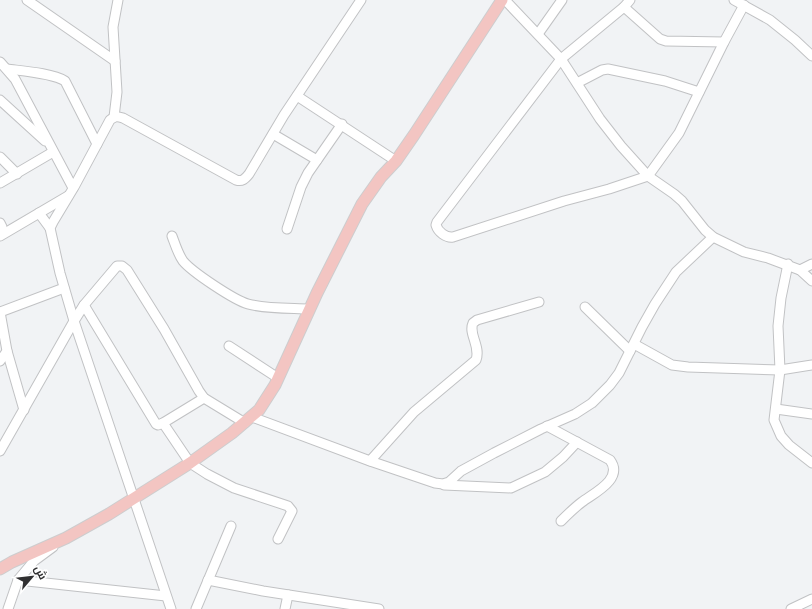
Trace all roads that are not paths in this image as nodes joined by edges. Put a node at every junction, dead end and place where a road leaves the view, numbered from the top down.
1 (27, 0) edge
2 (118, 0) edge
3 (361, 0) edge
4 (502, 0) edge
5 (505, 0) edge
6 (562, 0) edge
7 (734, 0) edge
8 (627, 3) edge
9 (744, 5) junction
10 (538, 34) junction
11 (724, 42) junction
12 (812, 56) edge
13 (561, 59) junction
14 (114, 61) junction
15 (0, 62) edge
16 (7, 69) junction
17 (577, 83) junction
18 (699, 92) junction
19 (297, 96) junction
20 (0, 100) edge
21 (114, 117) junction
22 (342, 124) junction
23 (273, 134) junction
24 (97, 144) junction
25 (51, 148) junction
26 (0, 157) edge
27 (317, 160) junction
28 (396, 161) junction
29 (17, 174) junction
30 (648, 176) junction
31 (0, 183) edge
32 (71, 192) junction
33 (39, 213) junction
34 (50, 228) junction
35 (2, 229) edge
36 (287, 229) dead end
37 (172, 236) dead end
38 (713, 237) junction
39 (788, 264) junction
40 (812, 264) edge
41 (800, 270) junction
42 (812, 281) edge
43 (64, 288) junction
44 (539, 302) dead end
45 (84, 305) junction
46 (585, 307) dead end
47 (310, 309) junction
48 (0, 312) edge
49 (74, 321) junction
50 (230, 346) dead end
51 (632, 348) junction
52 (7, 351) junction
53 (0, 361) edge
54 (812, 365) edge
55 (780, 370) junction
56 (278, 378) junction
57 (204, 398) junction
58 (776, 409) junction
59 (24, 410) junction
60 (812, 414) edge
61 (248, 420) junction
62 (163, 423) junction
63 (547, 426) junction
64 (577, 442) junction
65 (0, 450) edge
66 (370, 461) junction
67 (190, 463) junction
68 (812, 463) edge
69 (443, 484) junction
70 (133, 498) junction
71 (560, 521) dead end
72 (231, 526) dead end
73 (66, 538) junction
74 (278, 539) dead end
75 (0, 569) edge
76 (18, 580) junction
77 (208, 580) junction
78 (288, 595) junction
79 (166, 596) junction
80 (812, 599) edge
81 (8, 609) edge
82 (170, 609) edge
83 (196, 609) edge
84 (284, 609) edge
85 (379, 609) edge
86 (791, 609) edge

1 - 14 street
2 - 14 street
3 - 19 street
4 - 28 main road
5 - 10 street
6 - 10 street
7 - 9 street
8 - 11 street
8 - 13 street
9 - 11 street
9 - 12 street
10 - 13 street
11 - 18 street
13 - 17 street
13 - 30 street
14 - 21 street
15 - 16 street
16 - 24 street
16 - 25 street
17 - 18 street
17 - 30 street
18 - 30 street
19 - 22 street
19 - 23 street
20 - 25 street
21 - 23 street
21 - 24 street
22 - 27 street
22 - 28 street
23 - 27 street
24 - 32 street
25 - 29 street
25 - 32 street
26 - 29 street
27 - 36 street
28 - 47 main road
29 - 31 street
30 - 38 street
32 - 33 street
32 - 34 street
33 - 34 street
33 - 35 street
34 - 43 street
37 - 47 street
38 - 39 street
38 - 51 street
39 - 41 street
39 - 55 street
40 - 41 street
41 - 42 street
43 - 48 street
43 - 49 street
44 - 66 street
45 - 49 street
45 - 57 street
45 - 62 street
46 - 51 street
47 - 56 main road
48 - 52 street
49 - 59 street
49 - 70 street
50 - 56 street
51 - 55 street
51 - 63 street
52 - 53 street
52 - 59 street
54 - 55 street
55 - 58 street
56 - 61 main road
57 - 61 street
57 - 62 street
58 - 60 street
58 - 68 street
59 - 65 street
61 - 66 street
61 - 67 main road
62 - 67 street
63 - 64 street
63 - 69 street
64 - 69 street
64 - 71 street
66 - 69 street
67 - 70 main road
67 - 74 street
70 - 73 main road
70 - 79 street
72 - 77 street
73 - 75 main road
73 - 76 street
76 - 79 street
76 - 81 street
77 - 78 street
77 - 83 street
78 - 84 street
78 - 85 street
79 - 82 street
80 - 86 street

